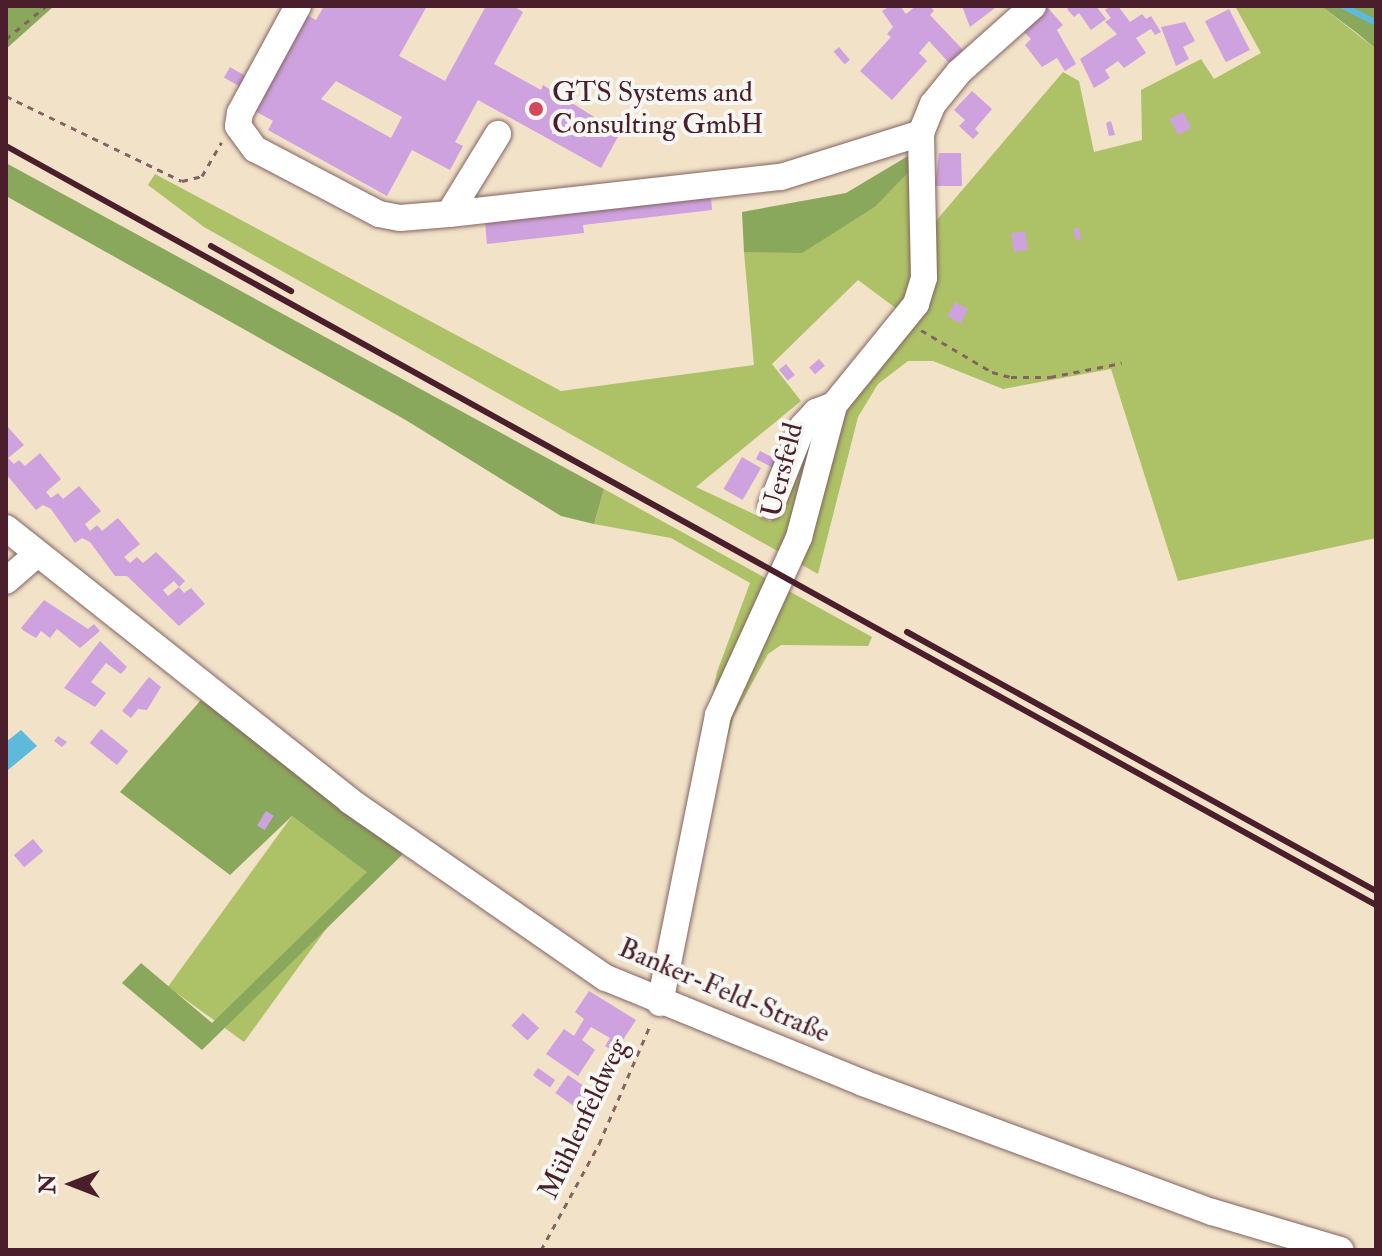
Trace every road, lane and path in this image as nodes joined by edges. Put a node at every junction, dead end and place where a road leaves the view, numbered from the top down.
1 (46, 6) edge
2 (298, 6) edge
3 (1033, 6) edge
4 (6, 39) edge
5 (6, 96) edge
6 (238, 126) junction
7 (921, 133) junction
8 (498, 134) dead end
9 (449, 214) junction
10 (904, 320) junction
11 (1122, 363) dead end
12 (834, 405) junction
13 (771, 506) dead end
14 (6, 528) edge
15 (36, 555) junction
16 (6, 581) edge
17 (660, 1003) junction
18 (541, 1250) edge
19 (1340, 1250) edge

1 - 4 path
2 - 6 street
3 - 7 street, Uersfeld
5 - 6 path
6 - 9 street
7 - 9 street
7 - 10 street, Uersfeld
8 - 9 street
10 - 11 path
10 - 12 street, Uersfeld
12 - 13 street
12 - 17 street, Uersfeld
14 - 15 street, Banker-Feld-Straße
15 - 16 street
15 - 17 street, Banker-Feld-Straße
17 - 18 path, Mühlenfeldweg
17 - 19 street, Banker-Feld-Straße

